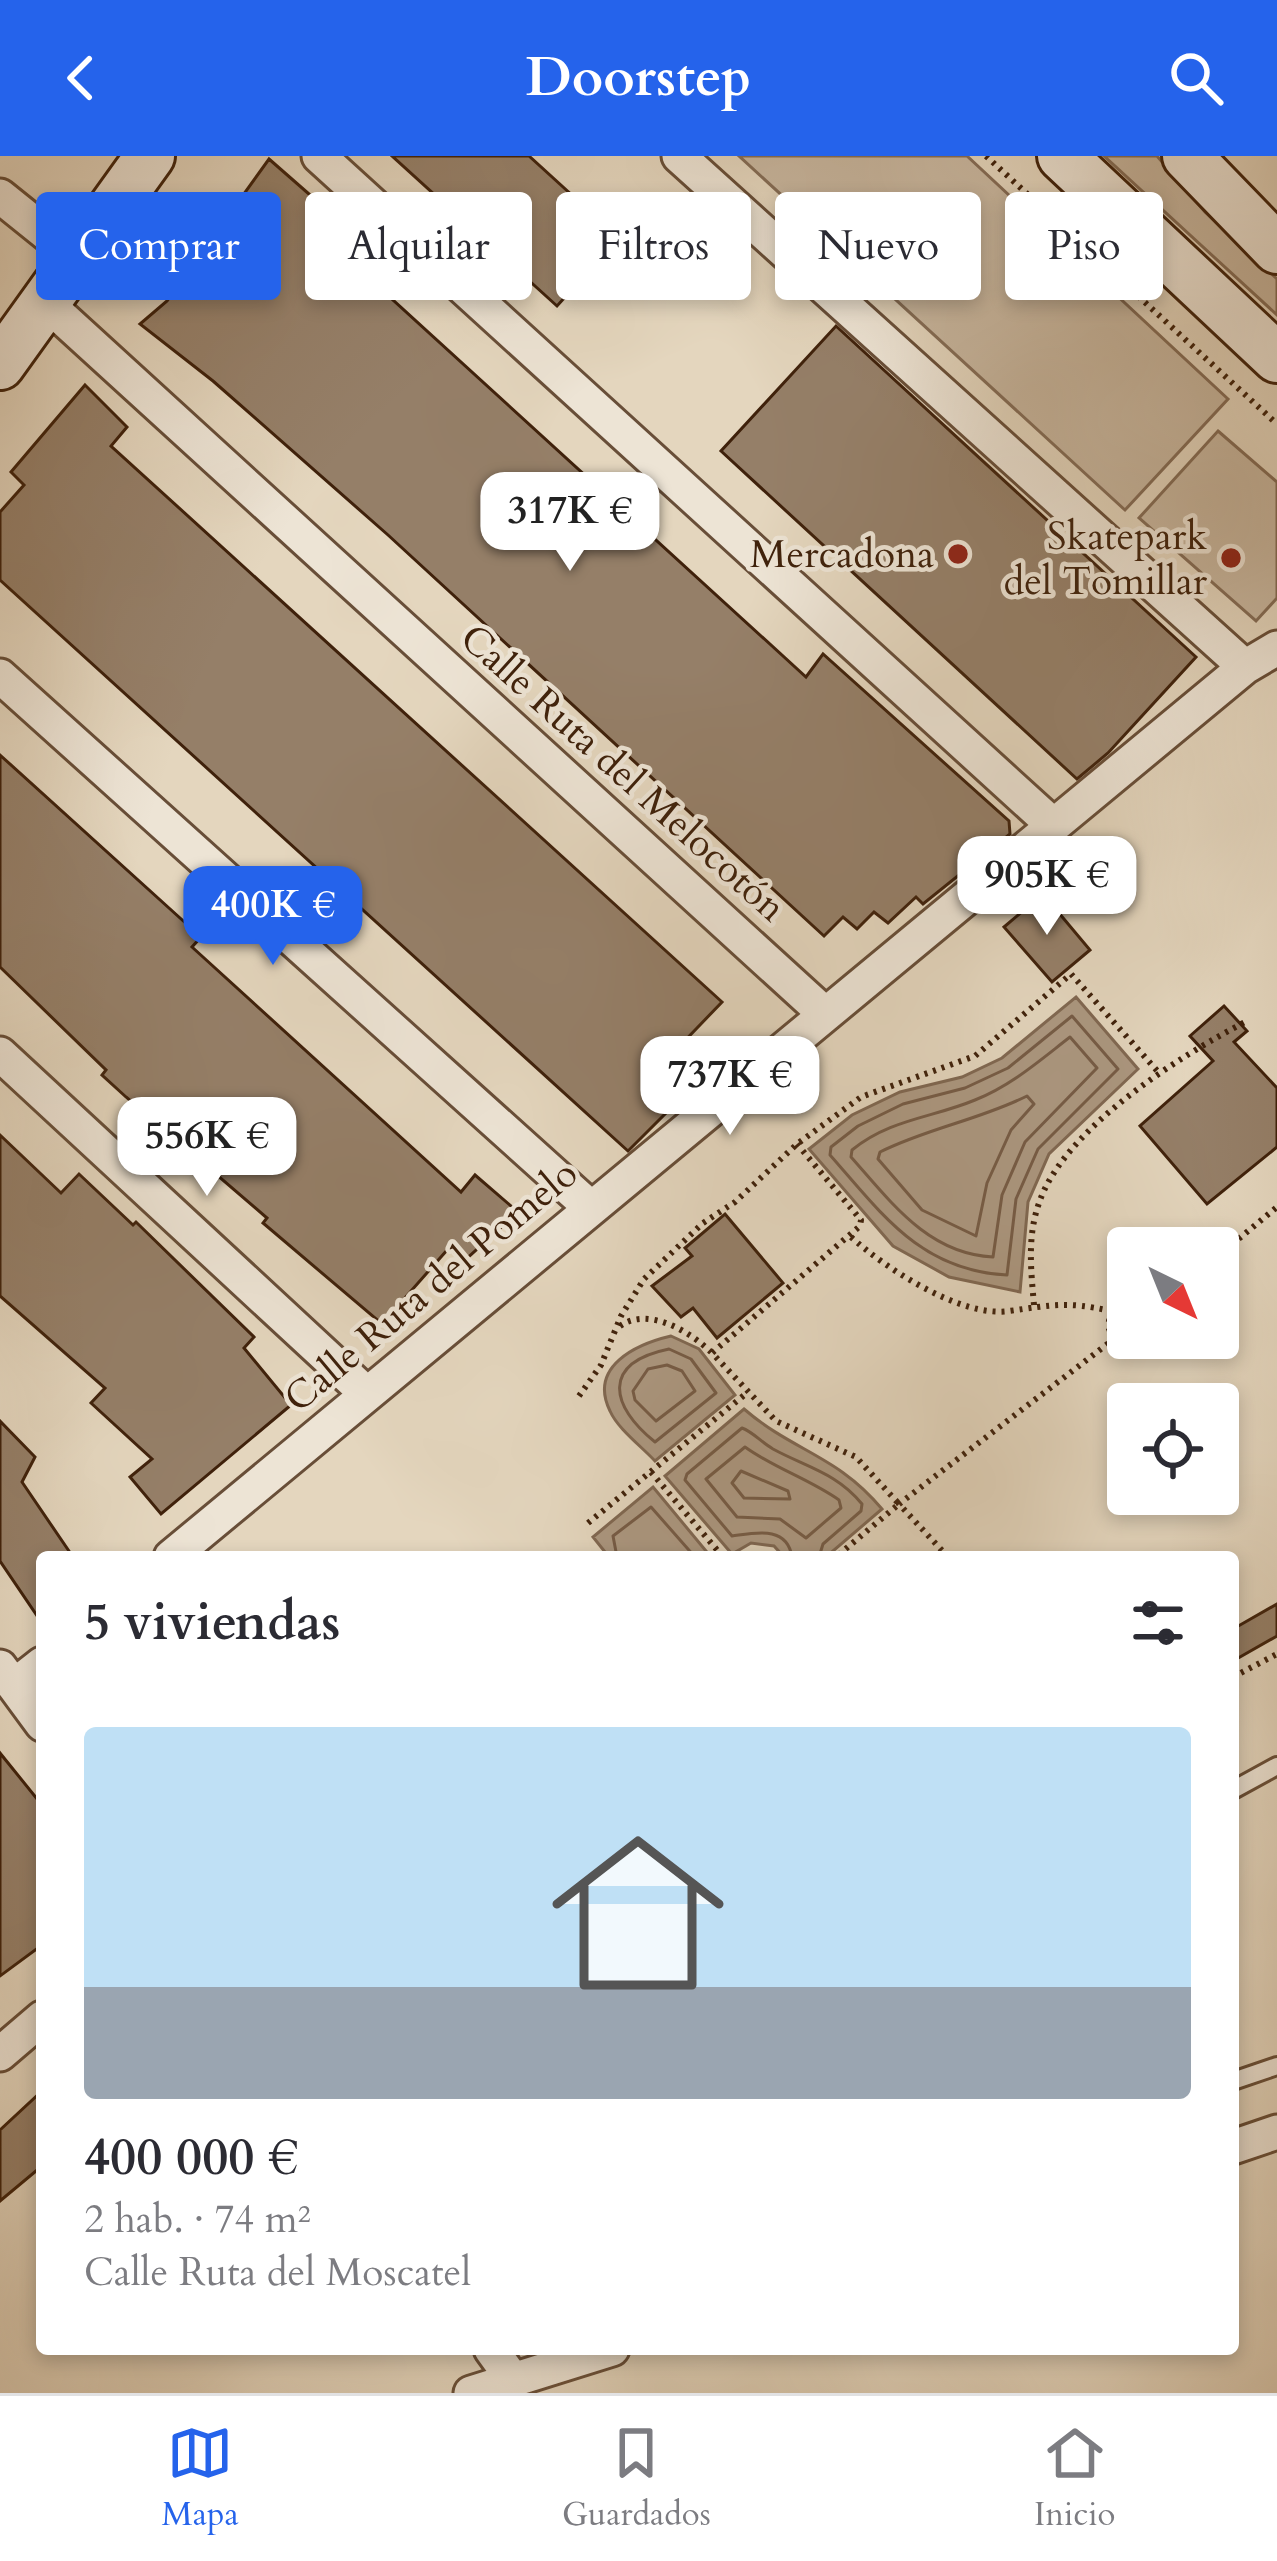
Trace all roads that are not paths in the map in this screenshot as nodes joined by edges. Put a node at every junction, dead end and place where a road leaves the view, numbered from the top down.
1 (150, 156) edge
2 (319, 156) edge
3 (679, 156) edge
4 (1062, 156) edge
5 (1187, 156) edge
6 (124, 192) edge
7 (0, 196) edge
8 (36, 225) edge
9 (1277, 249) edge
10 (45, 302) joint
11 (1277, 358) edge
12 (0, 365) edge
13 (1277, 648) edge
14 (1245, 667) junction
15 (0, 676) edge
16 (1053, 825) junction
17 (826, 1015) junction
18 (0, 1054) edge
19 (591, 1208) junction
20 (368, 1394) junction
21 (178, 1551) edge
22 (36, 1666) edge
23 (7, 1677) edge
24 (36, 1716) edge
25 (1277, 1766) edge
26 (1239, 1787) edge
27 (36, 2023) edge
28 (0, 2054) edge
29 (1277, 2066) edge
30 (1239, 2079) edge
31 (1277, 2132) edge
32 (1239, 2145) edge
33 (495, 2355) edge
34 (593, 2355) edge
35 (514, 2380) junction
36 (470, 2393) edge

1 - 6 street
2 - 16 street
3 - 14 street
4 - 11 street
5 - 9 street
7 - 8 street
10 - 12 street
10 - 17 street, Calle Ruta del Melocotón
13 - 14 street, Calle Ruta del Pomelo
14 - 16 street, Calle Ruta del Pomelo
15 - 19 street
16 - 17 street, Calle Ruta del Pomelo
17 - 19 street, Calle Ruta del Pomelo
18 - 20 street
19 - 20 street, Calle Ruta del Pomelo
20 - 21 street, Calle Ruta del Pomelo
22 - 23 street
23 - 24 street
25 - 26 lane
27 - 28 street
29 - 30 lane
31 - 32 street
33 - 35 street
34 - 35 street
35 - 36 street

